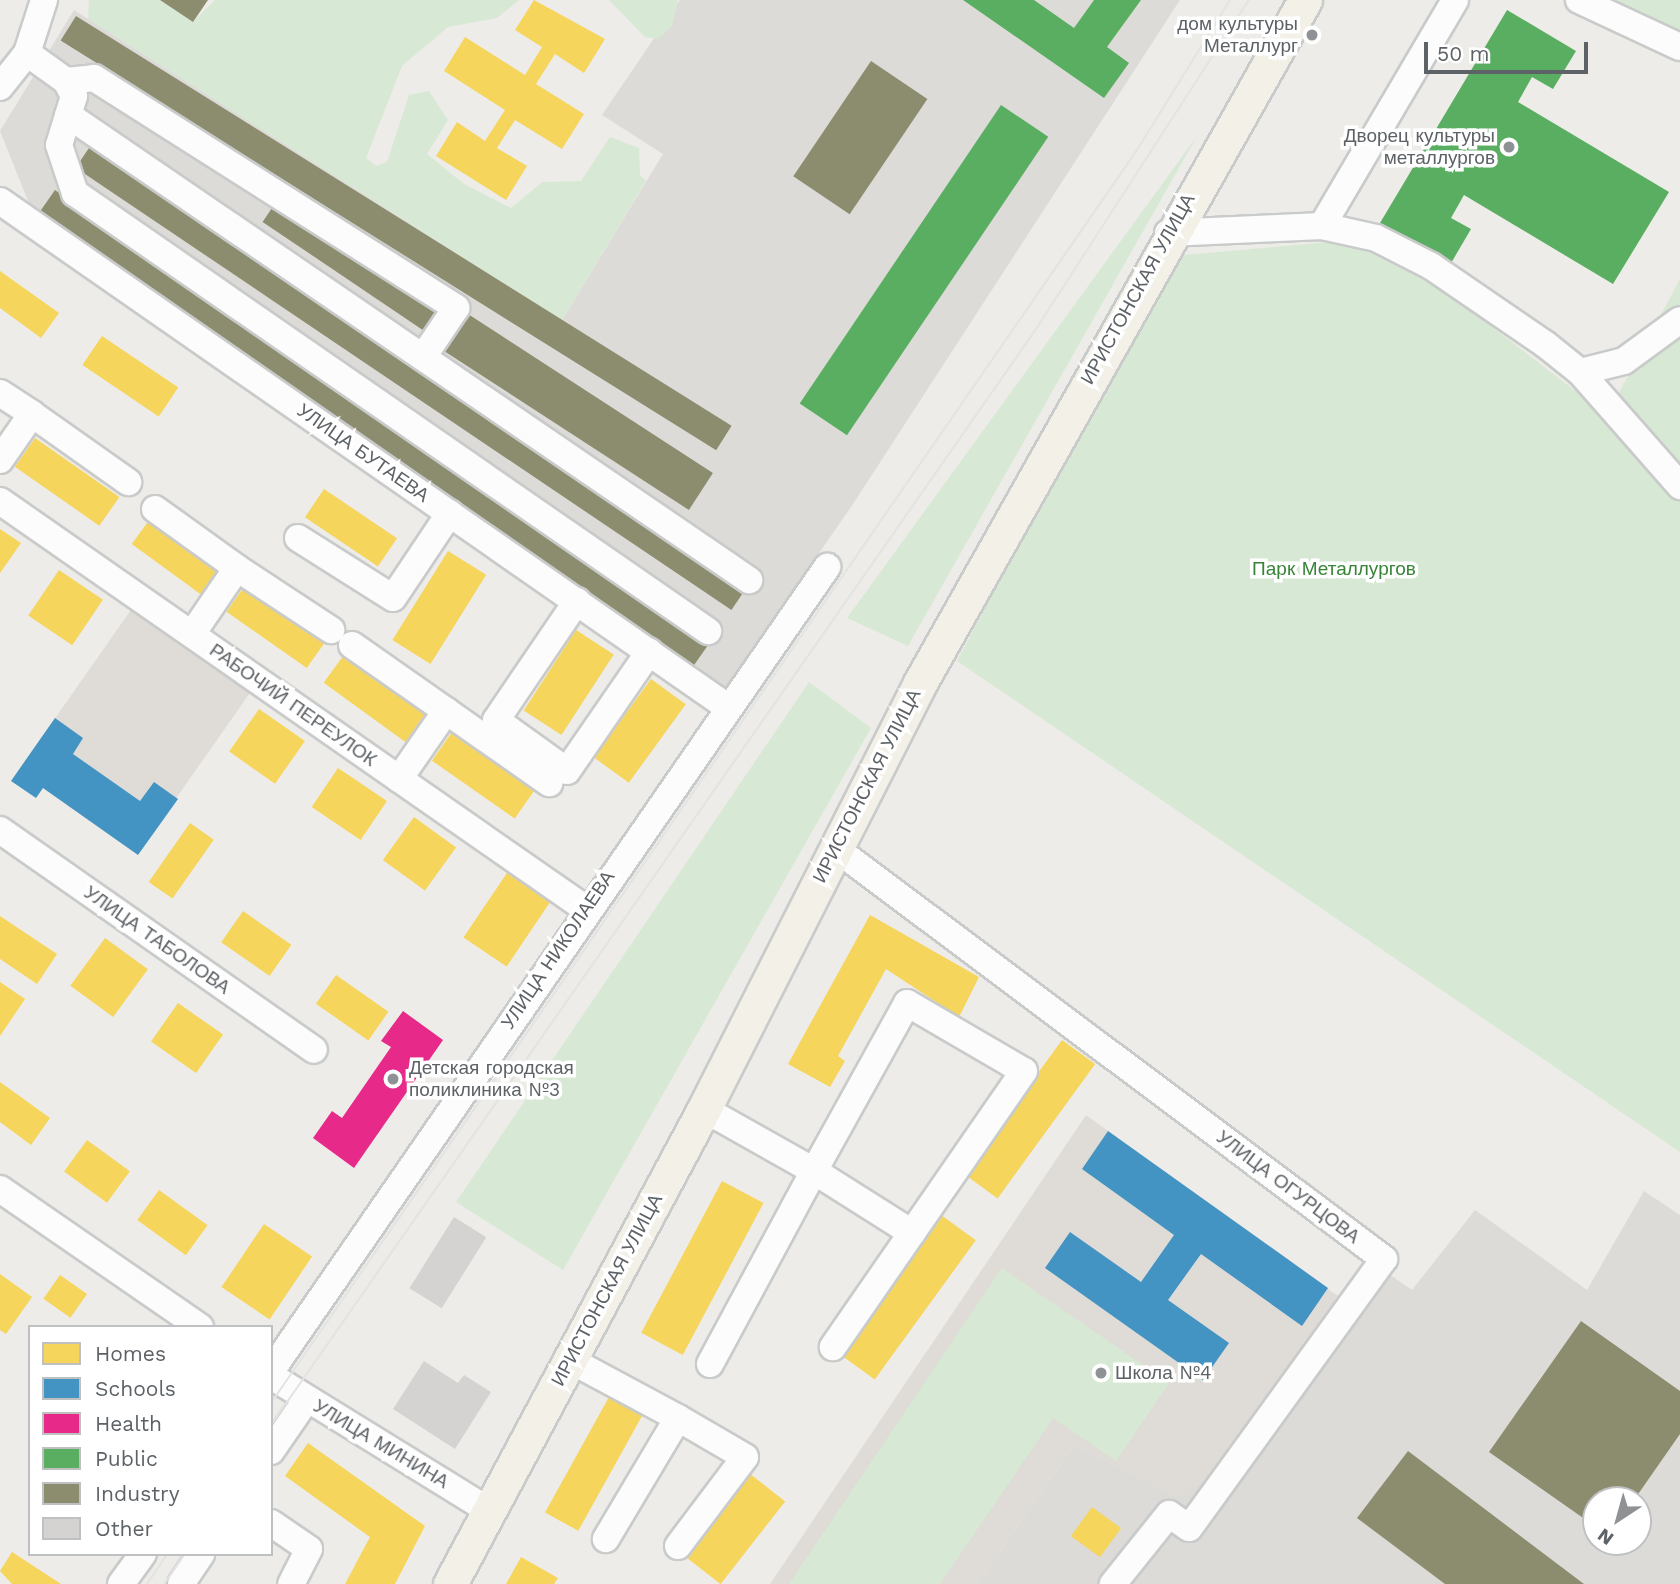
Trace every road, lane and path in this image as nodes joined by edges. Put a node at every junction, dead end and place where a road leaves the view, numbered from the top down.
1 (44, 0) edge
2 (1305, 0) edge
3 (1455, 0) edge
4 (1579, 0) edge
5 (1680, 47) edge
6 (27, 53) junction
7 (66, 81) junction
8 (0, 87) edge
9 (68, 116) junction
10 (0, 201) edge
11 (1322, 226) junction
12 (1168, 233) junction
13 (1680, 320) edge
14 (423, 357) junction
15 (1580, 372) junction
16 (0, 393) edge
17 (32, 414) junction
18 (0, 460) edge
19 (128, 482) dead end
20 (1680, 486) edge
21 (0, 501) edge
22 (155, 509) dead end
23 (450, 513) junction
24 (298, 538) dead end
25 (827, 567) dead end
26 (237, 568) junction
27 (749, 580) dead end
28 (577, 601) junction
29 (708, 631) dead end
30 (191, 634) junction
31 (649, 652) junction
32 (726, 706) junction
33 (446, 711) junction
34 (400, 779) junction
35 (549, 783) dead end
36 (0, 830) edge
37 (835, 848) junction
38 (586, 909) junction
39 (314, 1051) dead end
40 (704, 1109) junction
41 (814, 1171) junction
42 (0, 1189) edge
43 (912, 1233) junction
44 (197, 1325) edge
45 (832, 1347) dead end
46 (570, 1360) junction
47 (710, 1364) dead end
48 (273, 1370) edge
49 (273, 1374) edge
50 (307, 1399) junction
51 (678, 1418) junction
52 (273, 1448) edge
53 (490, 1511) junction
54 (273, 1524) edge
55 (606, 1539) dead end
56 (678, 1546) dead end
57 (142, 1556) edge
58 (200, 1556) edge
59 (121, 1584) edge
60 (181, 1584) edge
61 (291, 1584) edge
62 (450, 1584) edge
63 (1114, 1584) edge

1 - 6 street
2 - 12 main road, ИРИСТОНСКАЯ УЛИЦА
3 - 11 street
4 - 5 street
6 - 7 street
6 - 8 street
7 - 9 street
7 - 14 street
9 - 14 street
9 - 29 street
10 - 23 street, УЛИЦА БУТАЕВА
11 - 12 street
11 - 15 street
12 - 37 main road, ИРИСТОНСКАЯ УЛИЦА
13 - 15 street
14 - 27 street
15 - 20 street
16 - 17 street
17 - 18 street
17 - 19 street
21 - 30 street, РАБОЧИЙ ПЕРЕУЛОК
22 - 26 street
23 - 24 street
23 - 28 street, УЛИЦА БУТАЕВА
25 - 32 street, УЛИЦА НИКОЛАЕВА
26 - 30 street
26 - 33 street
28 - 31 street, УЛИЦА БУТАЕВА
28 - 31 street
30 - 34 street, РАБОЧИЙ ПЕРЕУЛОК
31 - 32 street, УЛИЦА БУТАЕВА
32 - 38 street, УЛИЦА НИКОЛАЕВА
33 - 34 street
33 - 35 street
34 - 38 street, РАБОЧИЙ ПЕРЕУЛОК
36 - 39 street, УЛИЦА ТАБОЛОВА
37 - 40 main road, ИРИСТОНСКАЯ УЛИЦА
37 - 63 street, УЛИЦА ОГУРЦОВА
38 - 48 street, УЛИЦА НИКОЛАЕВА
40 - 41 street
40 - 46 main road, ИРИСТОНСКАЯ УЛИЦА
41 - 43 street
41 - 43 street
41 - 47 street
42 - 44 street
43 - 45 street
46 - 51 street
46 - 53 main road, ИРИСТОНСКАЯ УЛИЦА
49 - 50 street, УЛИЦА МИНИНА
50 - 52 street
50 - 53 street, УЛИЦА МИНИНА
51 - 55 street
51 - 56 street
53 - 62 main road, ИРИСТОНСКАЯ УЛИЦА
54 - 61 street
57 - 59 street
58 - 60 street

